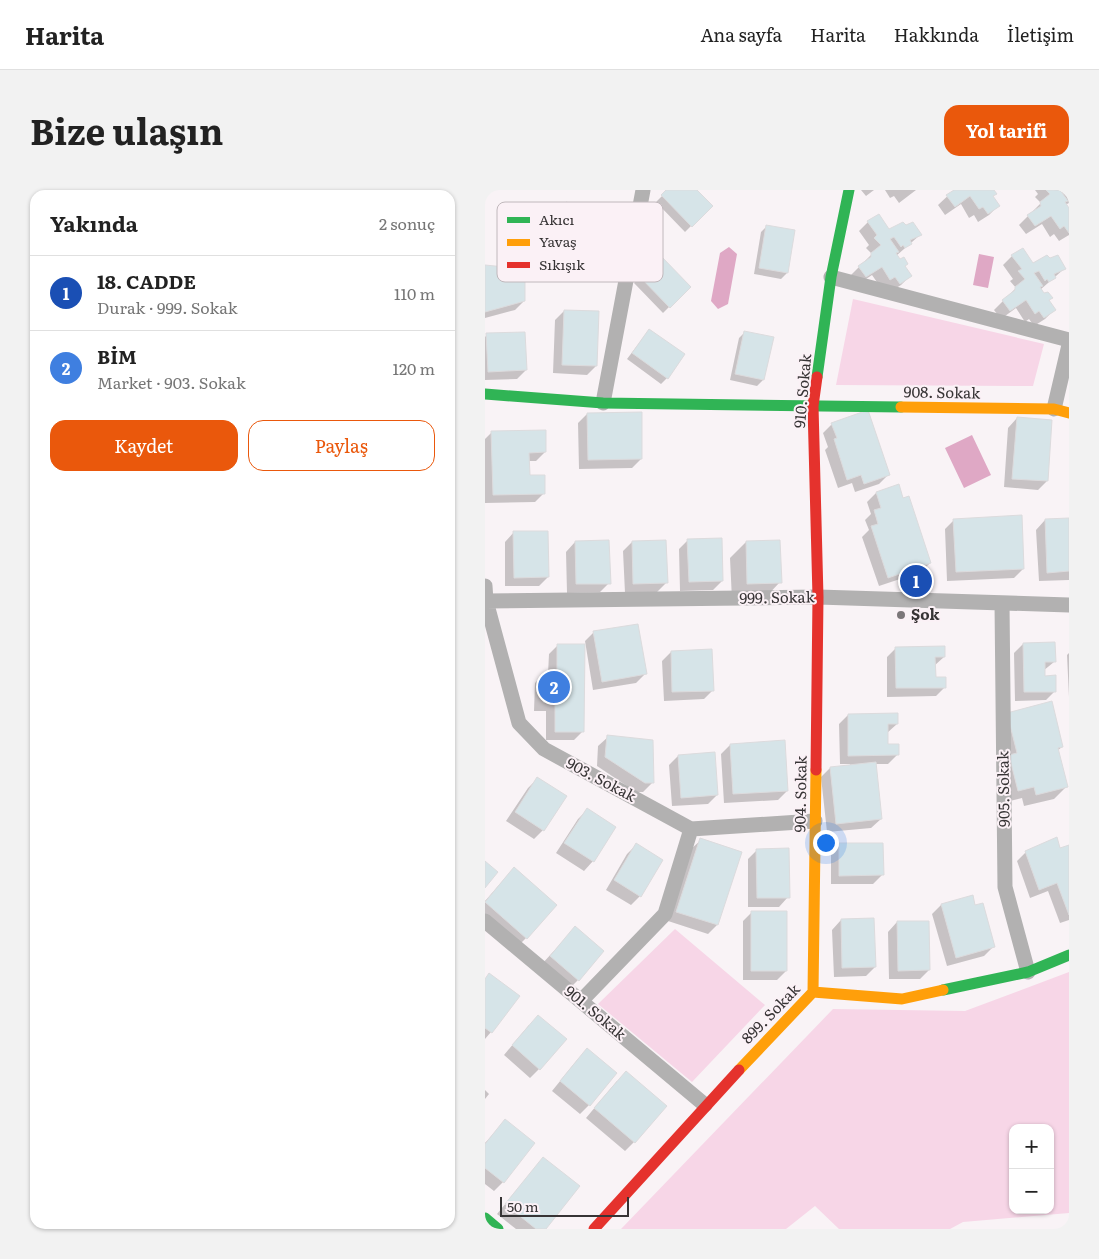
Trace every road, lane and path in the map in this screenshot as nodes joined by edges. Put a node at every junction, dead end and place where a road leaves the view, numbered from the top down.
1 (849, 190) edge
2 (831, 277) junction
3 (626, 282) edge
4 (1069, 340) edge
5 (1069, 346) edge
6 (485, 394) edge
7 (603, 403) junction
8 (813, 406) junction
9 (1053, 410) junction
10 (1069, 413) edge
11 (485, 596) edge
12 (819, 597) junction
13 (1002, 603) junction
14 (1069, 605) edge
15 (815, 821) junction
16 (691, 829) junction
17 (485, 921) edge
18 (1069, 955) edge
19 (1029, 972) junction
20 (813, 992) junction
21 (581, 1001) junction
22 (705, 1105) junction
23 (485, 1218) edge
24 (498, 1229) edge
25 (594, 1229) edge

1 - 2 street, 910. Sokak
2 - 4 street
2 - 8 street, 910. Sokak
3 - 7 street
5 - 9 street
6 - 7 street, 908. Sokak
7 - 8 street, 908. Sokak
8 - 9 street, 908. Sokak
8 - 12 street, 910. Sokak
9 - 10 street, 908. Sokak
11 - 12 street, 999. Sokak
11 - 16 street, 903. Sokak
12 - 13 street, 999. Sokak
12 - 15 street, 904. Sokak
13 - 14 street, 999. Sokak
13 - 19 street, 905. Sokak
15 - 16 street
15 - 20 street, 904. Sokak
16 - 21 street
17 - 21 street, 901. Sokak
18 - 19 street, 899. Sokak
19 - 20 street, 899. Sokak
20 - 22 street, 899. Sokak
21 - 22 street, 901. Sokak
22 - 25 street, 899. Sokak
23 - 24 street

